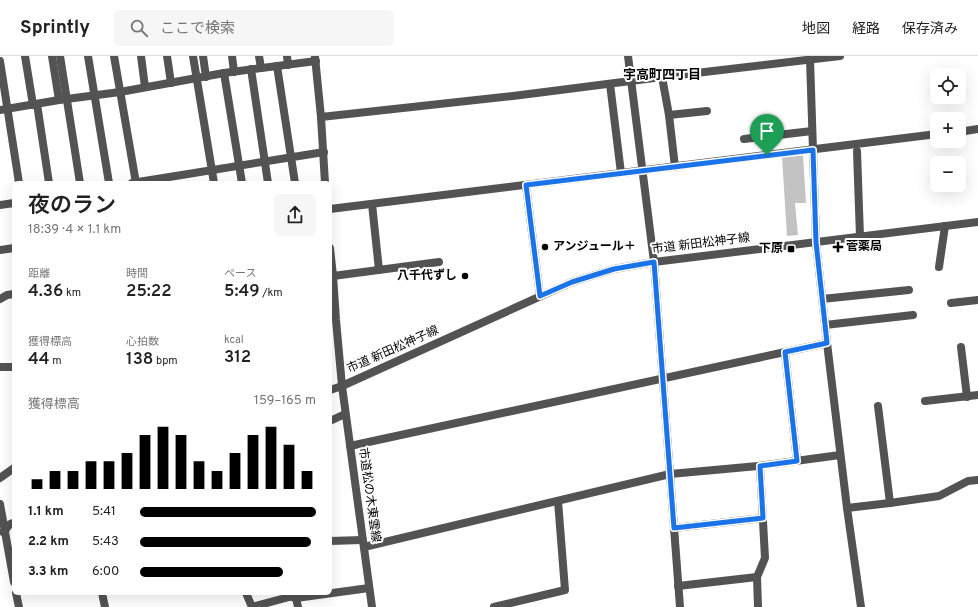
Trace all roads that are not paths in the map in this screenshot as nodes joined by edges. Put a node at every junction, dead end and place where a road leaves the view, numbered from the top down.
1 (6, 56) edge
2 (25, 56) edge
3 (52, 56) edge
4 (60, 56) edge
5 (88, 56) edge
6 (114, 56) edge
7 (141, 56) edge
8 (167, 56) edge
9 (193, 56) edge
10 (203, 56) edge
11 (232, 56) edge
12 (259, 56) edge
13 (287, 56) edge
14 (628, 56) edge
15 (840, 56) edge
16 (0, 57) edge
17 (316, 59) edge
18 (810, 59) junction
19 (0, 61) edge
20 (288, 65) junction
21 (277, 66) junction
22 (262, 68) junction
23 (251, 69) junction
24 (234, 72) junction
25 (224, 73) junction
26 (206, 77) junction
27 (662, 77) junction
28 (196, 78) junction
29 (631, 81) junction
30 (171, 83) junction
31 (610, 84) junction
32 (145, 87) junction
33 (120, 92) junction
34 (94, 95) junction
35 (63, 100) junction
36 (35, 104) junction
37 (4, 109) edge
38 (707, 111) dead end
39 (669, 115) junction
40 (322, 117) junction
41 (978, 129) edge
42 (812, 131) junction
43 (966, 131) edge
44 (930, 135) edge
45 (744, 138) dead end
46 (813, 150) junction
47 (857, 151) dead end
48 (324, 152) junction
49 (291, 156) junction
50 (265, 161) junction
51 (239, 165) junction
52 (675, 166) junction
53 (212, 170) junction
54 (643, 170) junction
55 (621, 173) junction
56 (185, 174) junction
57 (19, 181) edge
58 (49, 181) edge
59 (80, 181) edge
60 (109, 181) edge
61 (134, 181) edge
62 (161, 181) edge
63 (187, 181) edge
64 (214, 181) edge
65 (242, 181) edge
66 (268, 181) edge
67 (295, 181) edge
68 (326, 181) edge
69 (526, 185) junction
70 (12, 203) edge
71 (372, 204) junction
72 (0, 205) edge
73 (332, 209) edge
74 (978, 222) edge
75 (945, 226) junction
76 (860, 237) junction
77 (816, 242) junction
78 (12, 248) edge
79 (0, 250) edge
80 (439, 262) dead end
81 (654, 262) junction
82 (332, 267) edge
83 (939, 267) dead end
84 (379, 270) junction
85 (333, 276) junction
86 (909, 290) dead end
87 (12, 294) edge
88 (540, 296) junction
89 (0, 299) edge
90 (822, 299) junction
91 (978, 300) edge
92 (951, 303) dead end
93 (913, 315) dead end
94 (333, 320) edge
95 (825, 325) junction
96 (827, 343) junction
97 (961, 347) dead end
98 (785, 352) junction
99 (0, 367) edge
100 (12, 367) edge
101 (663, 378) junction
102 (342, 386) junction
103 (332, 389) edge
104 (978, 395) edge
105 (967, 397) junction
106 (925, 401) dead end
107 (878, 406) dead end
108 (346, 414) junction
109 (332, 420) edge
110 (350, 446) junction
111 (840, 455) junction
112 (797, 461) junction
113 (760, 466) junction
114 (12, 469) edge
115 (670, 474) junction
116 (0, 478) edge
117 (978, 480) edge
118 (558, 501) junction
119 (890, 503) junction
120 (0, 504) edge
121 (847, 508) junction
122 (763, 518) junction
123 (12, 523) edge
124 (674, 528) junction
125 (2, 532) edge
126 (332, 542) edge
127 (363, 544) junction
128 (12, 570) edge
129 (757, 578) junction
130 (678, 586) junction
131 (369, 588) junction
132 (332, 592) edge
133 (16, 595) edge
134 (102, 595) edge
135 (247, 595) edge
136 (291, 596) edge
137 (19, 607) edge
138 (104, 607) edge
139 (252, 607) edge
140 (298, 607) edge
141 (372, 607) edge
142 (494, 607) edge
143 (680, 607) edge
144 (758, 607) edge
145 (861, 607) edge

1 - 16 street
2 - 36 street
3 - 35 street
4 - 35 street
5 - 34 street
6 - 33 street
7 - 32 street
8 - 30 street
9 - 28 street
10 - 26 street
11 - 24 street
12 - 22 street
13 - 20 street
14 - 29 street
15 - 18 street
17 - 20 street
17 - 40 street
18 - 27 street
18 - 42 street
19 - 37 street
20 - 21 street
21 - 22 street
21 - 49 street
22 - 23 street
23 - 24 street
23 - 50 street
24 - 25 street
25 - 26 street
25 - 51 street
26 - 28 street
27 - 29 street
27 - 39 street
28 - 30 street
28 - 53 street
29 - 31 street
29 - 54 street
30 - 32 street
31 - 40 street
31 - 55 street
32 - 33 street
33 - 34 street
33 - 61 street
34 - 35 street
34 - 60 street
35 - 36 street
35 - 59 street
36 - 37 street
36 - 58 street
37 - 57 street
38 - 39 street
39 - 52 street
40 - 48 street
41 - 43 street
42 - 45 street
42 - 46 street
44 - 46 street
46 - 52 street
46 - 77 street
47 - 76 street
48 - 49 street
48 - 68 street
49 - 50 street
49 - 67 street
50 - 51 street
50 - 66 street
51 - 53 street
51 - 65 street
52 - 54 street
53 - 56 street
53 - 64 street
54 - 55 street
54 - 81 street
55 - 69 street
56 - 62 street
56 - 63 street
69 - 71 street
69 - 88 street
70 - 72 street
71 - 73 street
71 - 84 street
74 - 75 street, 市道 新田松神子線
75 - 76 street, 市道 新田松神子線
75 - 83 street
76 - 77 street, 市道 新田松神子線
77 - 81 street, 市道 新田松神子線
77 - 90 street
78 - 79 street
80 - 84 street
81 - 88 street, 市道 新田松神子線
81 - 101 street
82 - 85 street, 市道松の木東雲線
84 - 85 street
85 - 94 street, 市道松の木東雲線
86 - 90 street
87 - 89 street
88 - 102 street, 市道 新田松神子線
90 - 95 street
91 - 92 street
93 - 95 street
94 - 102 street, 市道松の木東雲線
95 - 96 street
96 - 98 street
96 - 111 street
97 - 105 street
98 - 101 street
98 - 112 street
99 - 100 street
101 - 110 street
101 - 115 street
102 - 103 street, 市道 新田松神子線
102 - 108 street, 市道松の木東雲線
104 - 105 street
105 - 106 street
107 - 119 street
108 - 109 street
108 - 110 street, 市道松の木東雲線
110 - 127 street, 市道松の木東雲線
111 - 112 street
111 - 121 street
112 - 113 street
113 - 115 street
113 - 122 street
114 - 116 street
115 - 118 street
115 - 124 street
117 - 119 street
118 - 127 street
118 - 142 street
119 - 121 street
120 - 125 street
121 - 145 street
122 - 124 street
122 - 129 street
123 - 125 street
124 - 130 street
125 - 128 street
126 - 127 street
127 - 131 street, 市道松の木東雲線
129 - 130 street
129 - 144 street
130 - 143 street
131 - 132 street
131 - 141 street, 市道松の木東雲線
133 - 137 street
134 - 138 street
135 - 139 street
136 - 139 street
136 - 140 street

